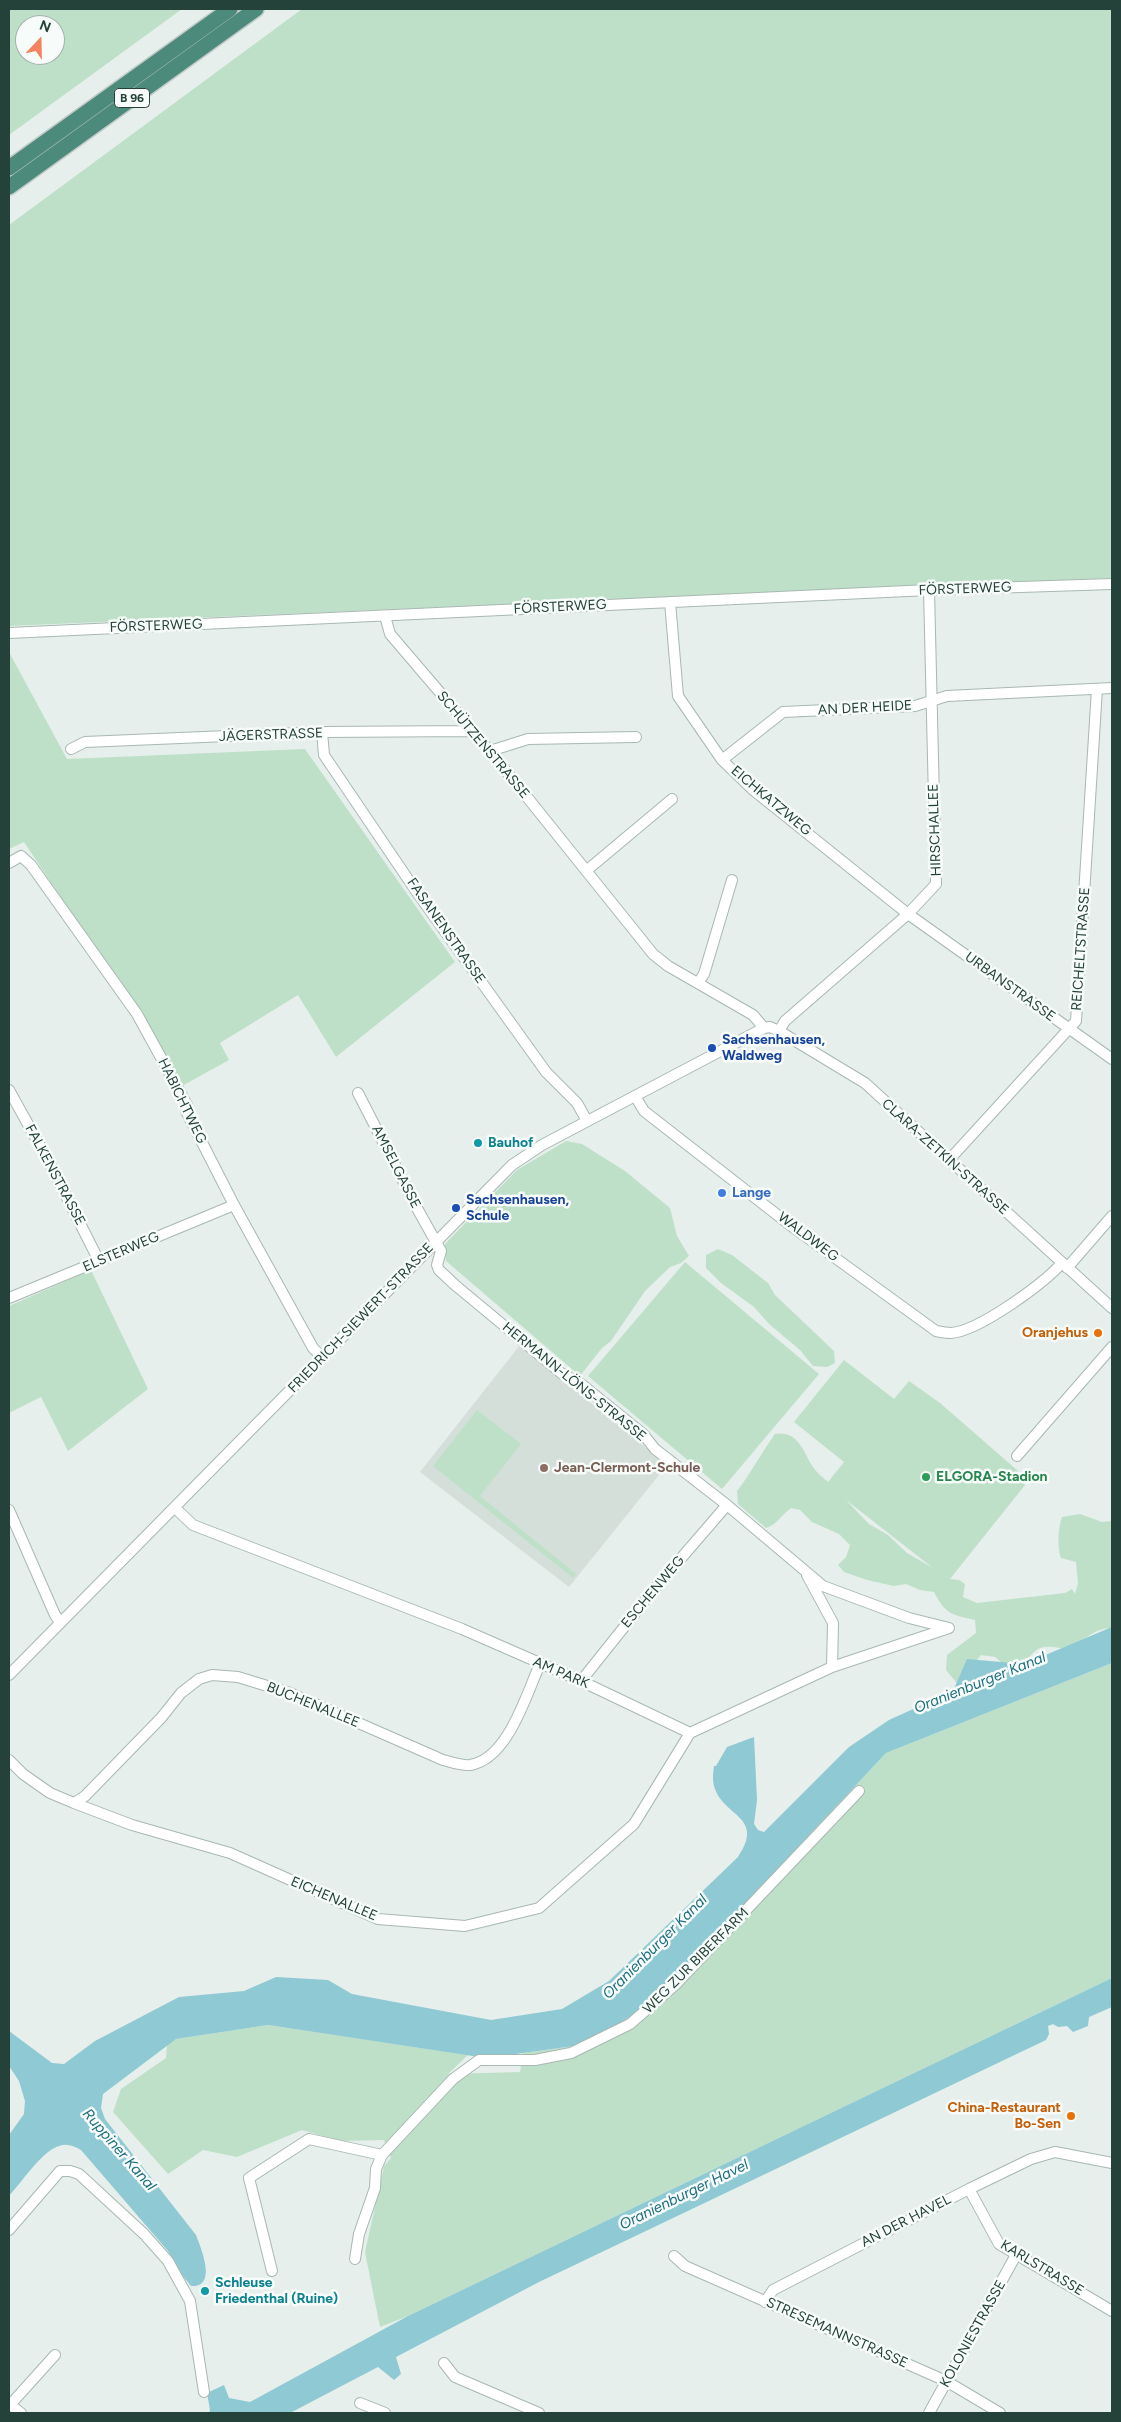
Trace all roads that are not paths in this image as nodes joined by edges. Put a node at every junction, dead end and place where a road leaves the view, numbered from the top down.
1 (230, 9) edge
2 (256, 9) edge
3 (9, 168) edge
4 (9, 187) edge
5 (1112, 584) edge
6 (929, 590) junction
7 (670, 602) junction
8 (385, 616) junction
9 (9, 633) edge
10 (1112, 688) edge
11 (1097, 689) junction
12 (931, 702) junction
13 (472, 731) junction
14 (322, 732) junction
15 (636, 737) dead end
16 (71, 749) dead end
17 (490, 750) junction
18 (722, 760) junction
19 (672, 799) dead end
20 (9, 863) edge
21 (586, 871) junction
22 (732, 880) dead end
23 (908, 914) junction
24 (698, 983) junction
25 (764, 1028) junction
26 (1069, 1030) junction
27 (779, 1031) junction
28 (1112, 1059) edge
29 (9, 1090) edge
30 (358, 1093) dead end
31 (635, 1096) junction
32 (587, 1121) junction
33 (949, 1160) junction
34 (234, 1205) junction
35 (1112, 1216) edge
36 (436, 1241) junction
37 (99, 1261) junction
38 (1064, 1265) junction
39 (9, 1298) edge
40 (1112, 1308) edge
41 (1112, 1347) edge
42 (323, 1358) junction
43 (1017, 1456) dead end
44 (727, 1505) junction
45 (175, 1508) junction
46 (9, 1510) edge
47 (804, 1570) junction
48 (60, 1622) junction
49 (540, 1664) junction
50 (832, 1667) junction
51 (9, 1675) edge
52 (581, 1681) junction
53 (690, 1733) junction
54 (9, 1760) edge
55 (859, 1791) dead end
56 (74, 1804) junction
57 (382, 2155) junction
58 (1112, 2163) edge
59 (969, 2189) junction
60 (9, 2230) edge
61 (1016, 2255) junction
62 (674, 2256) dead end
63 (355, 2259) dead end
64 (272, 2271) dead end
65 (765, 2302) junction
66 (1112, 2310) edge
67 (54, 2355) dead end
68 (444, 2363) dead end
69 (946, 2381) junction
70 (204, 2392) dead end
71 (360, 2403) dead end
72 (9, 2405) edge
73 (21, 2413) edge
74 (385, 2413) edge
75 (539, 2413) edge
76 (929, 2413) edge
77 (1000, 2413) edge

1 - 3 highway, B 96
2 - 4 highway, B 96
5 - 6 street, FÖRSTERWEG
6 - 7 street, FÖRSTERWEG
6 - 12 street, HIRSCHALLEE
7 - 8 street, FÖRSTERWEG
7 - 18 street, EICHKATZWEG
8 - 9 street, FÖRSTERWEG
8 - 13 street, SCHÜTZENSTRASSE
10 - 11 street, AN DER HEIDE
11 - 12 street, AN DER HEIDE
11 - 26 street, REICHELTSTRASSE
12 - 18 street, AN DER HEIDE
12 - 23 street, HIRSCHALLEE
13 - 14 street, JÄGERSTRASSE
13 - 17 street, SCHÜTZENSTRASSE
14 - 16 street, JÄGERSTRASSE
14 - 32 street, FASANENSTRASSE
15 - 17 street
17 - 21 street, SCHÜTZENSTRASSE
18 - 23 street, EICHKATZWEG
19 - 21 street
20 - 34 street, HABICHTWEG
21 - 24 street, SCHÜTZENSTRASSE
22 - 24 street
23 - 26 street, URBANSTRASSE
23 - 27 street, HIRSCHALLEE
24 - 25 street, SCHÜTZENSTRASSE
25 - 27 street, CLARA-ZETKIN-STRASSE
25 - 31 street, FRIEDRICH-SIEWERT-STRASSE
26 - 28 street, URBANSTRASSE
26 - 33 street, REICHELTSTRASSE
27 - 33 street, CLARA-ZETKIN-STRASSE
29 - 37 street, FALKENSTRASSE
30 - 36 street, AMSELGASSE
31 - 32 street, FRIEDRICH-SIEWERT-STRASSE
31 - 38 street, WALDWEG
32 - 36 street, FRIEDRICH-SIEWERT-STRASSE
33 - 38 street, CLARA-ZETKIN-STRASSE
34 - 37 street, ELSTERWEG
34 - 42 street, HABICHTWEG
35 - 38 street
36 - 42 street, FRIEDRICH-SIEWERT-STRASSE
36 - 44 street, HERMANN-LÖNS-STRASSE
37 - 39 street, ELSTERWEG
38 - 40 street, CLARA-ZETKIN-STRASSE
41 - 43 street
42 - 45 street, FRIEDRICH-SIEWERT-STRASSE
44 - 47 street, HERMANN-LÖNS-STRASSE
44 - 52 street, ESCHENWEG
45 - 48 street, FRIEDRICH-SIEWERT-STRASSE
45 - 49 street, AM PARK
46 - 48 street
47 - 50 street, HERMANN-LÖNS-STRASSE
47 - 50 street, HERMANN-LÖNS-STRASSE
48 - 51 street, FRIEDRICH-SIEWERT-STRASSE
49 - 52 street, AM PARK
49 - 56 street, BUCHENALLEE
50 - 53 street
52 - 53 street, AM PARK
53 - 56 street, EICHENALLEE
54 - 56 street, EICHENALLEE
55 - 57 street, WEG ZUR BIBERFARM
57 - 63 street, WEG ZUR BIBERFARM
57 - 64 street
58 - 59 street, AN DER HAVEL
59 - 61 street, KARLSTRASSE
59 - 65 street, AN DER HAVEL
60 - 70 street
61 - 66 street, KARLSTRASSE
61 - 69 street, KOLONIESTRASSE
62 - 65 street, STRESEMANNSTRASSE
65 - 69 street, STRESEMANNSTRASSE
67 - 72 street
68 - 75 street
69 - 76 street, KOLONIESTRASSE
69 - 77 street, STRESEMANNSTRASSE
71 - 74 street
72 - 73 street

